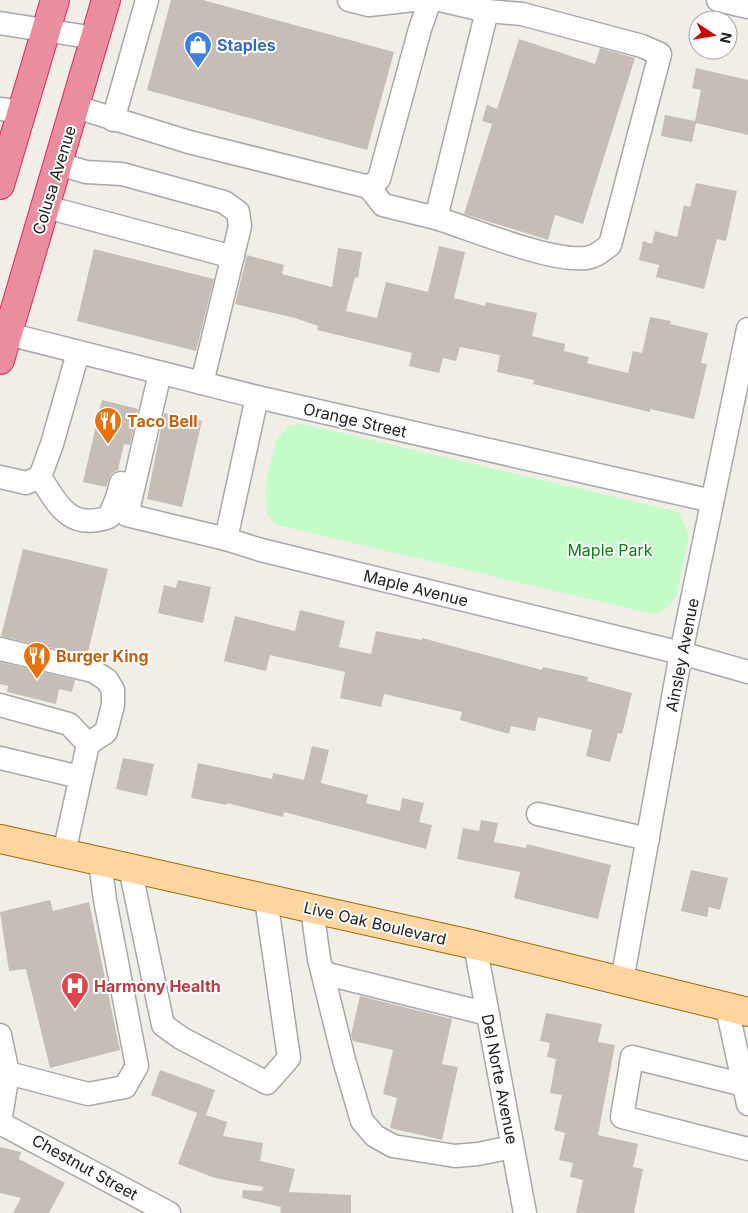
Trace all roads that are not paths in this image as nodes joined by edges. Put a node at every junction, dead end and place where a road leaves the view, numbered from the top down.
1 (55, 0) edge
2 (106, 0) edge
3 (147, 0) edge
4 (349, 0) edge
5 (414, 0) edge
6 (430, 0) edge
7 (440, 0) edge
8 (718, 0) edge
9 (748, 7) edge
10 (487, 11) junction
11 (0, 23) edge
12 (47, 30) junction
13 (95, 38) junction
14 (76, 107) junction
15 (11, 111) edge
16 (113, 120) junction
17 (59, 164) junction
18 (0, 185) edge
19 (369, 187) junction
20 (46, 207) junction
21 (436, 218) junction
22 (233, 257) junction
23 (748, 330) edge
24 (4, 333) edge
25 (78, 352) junction
26 (0, 360) edge
27 (153, 371) junction
28 (202, 383) junction
29 (257, 397) junction
30 (40, 477) junction
31 (0, 478) edge
32 (712, 501) junction
33 (226, 539) junction
34 (0, 649) edge
35 (682, 653) junction
36 (748, 672) edge
37 (0, 705) edge
38 (88, 744) junction
39 (0, 758) edge
40 (80, 777) junction
41 (538, 814) dead end
42 (648, 839) junction
43 (1, 844) edge
44 (64, 853) junction
45 (100, 861) junction
46 (130, 868) junction
47 (266, 899) junction
48 (312, 909) junction
49 (475, 945) junction
50 (323, 973) junction
51 (622, 981) junction
52 (737, 1010) edge
53 (488, 1014) junction
54 (0, 1035) edge
55 (8, 1073) junction
56 (746, 1094) edge
57 (0, 1123) edge
58 (512, 1147) junction
59 (748, 1149) edge
60 (169, 1213) edge
61 (525, 1213) edge

1 - 12 highway
2 - 13 highway, Colusa Avenue
3 - 16 street
4 - 5 street
6 - 19 street
7 - 10 street
8 - 9 street
10 - 21 street
10 - 21 street
11 - 12 street
12 - 13 street
12 - 15 highway
13 - 14 highway, Colusa Avenue
14 - 16 street
14 - 17 highway, Colusa Avenue
15 - 18 highway
16 - 19 street
17 - 20 highway, Colusa Avenue
17 - 22 street
19 - 21 street
20 - 22 street
20 - 24 highway, Colusa Avenue
22 - 28 street
23 - 32 street, Ainsley Avenue
24 - 25 street, Orange Street
24 - 26 highway, Colusa Avenue
25 - 27 street, Orange Street
25 - 30 street
27 - 28 street, Orange Street
27 - 30 street
27 - 33 street, Maple Avenue
28 - 29 street, Orange Street
29 - 32 street, Orange Street
29 - 33 street
30 - 31 street
32 - 35 street, Ainsley Avenue
33 - 35 street, Maple Avenue
34 - 38 street
35 - 36 street, Maple Avenue
35 - 42 street, Ainsley Avenue
37 - 38 street
38 - 40 street
39 - 40 street
40 - 44 street
41 - 42 street
42 - 51 street, Ainsley Avenue
43 - 44 main road, Live Oak Boulevard
44 - 45 main road, Live Oak Boulevard
45 - 46 main road, Live Oak Boulevard
45 - 55 street
46 - 47 main road, Live Oak Boulevard
46 - 47 street
47 - 48 main road, Live Oak Boulevard
48 - 49 main road, Live Oak Boulevard
48 - 50 street
49 - 51 main road, Live Oak Boulevard
49 - 53 street, Del Norte Avenue
50 - 53 street
50 - 58 street
51 - 52 main road, Live Oak Boulevard
52 - 56 street
53 - 58 street, Del Norte Avenue
54 - 55 street
55 - 57 street
56 - 59 street
57 - 60 street, Chestnut Street
58 - 61 street, Del Norte Avenue

